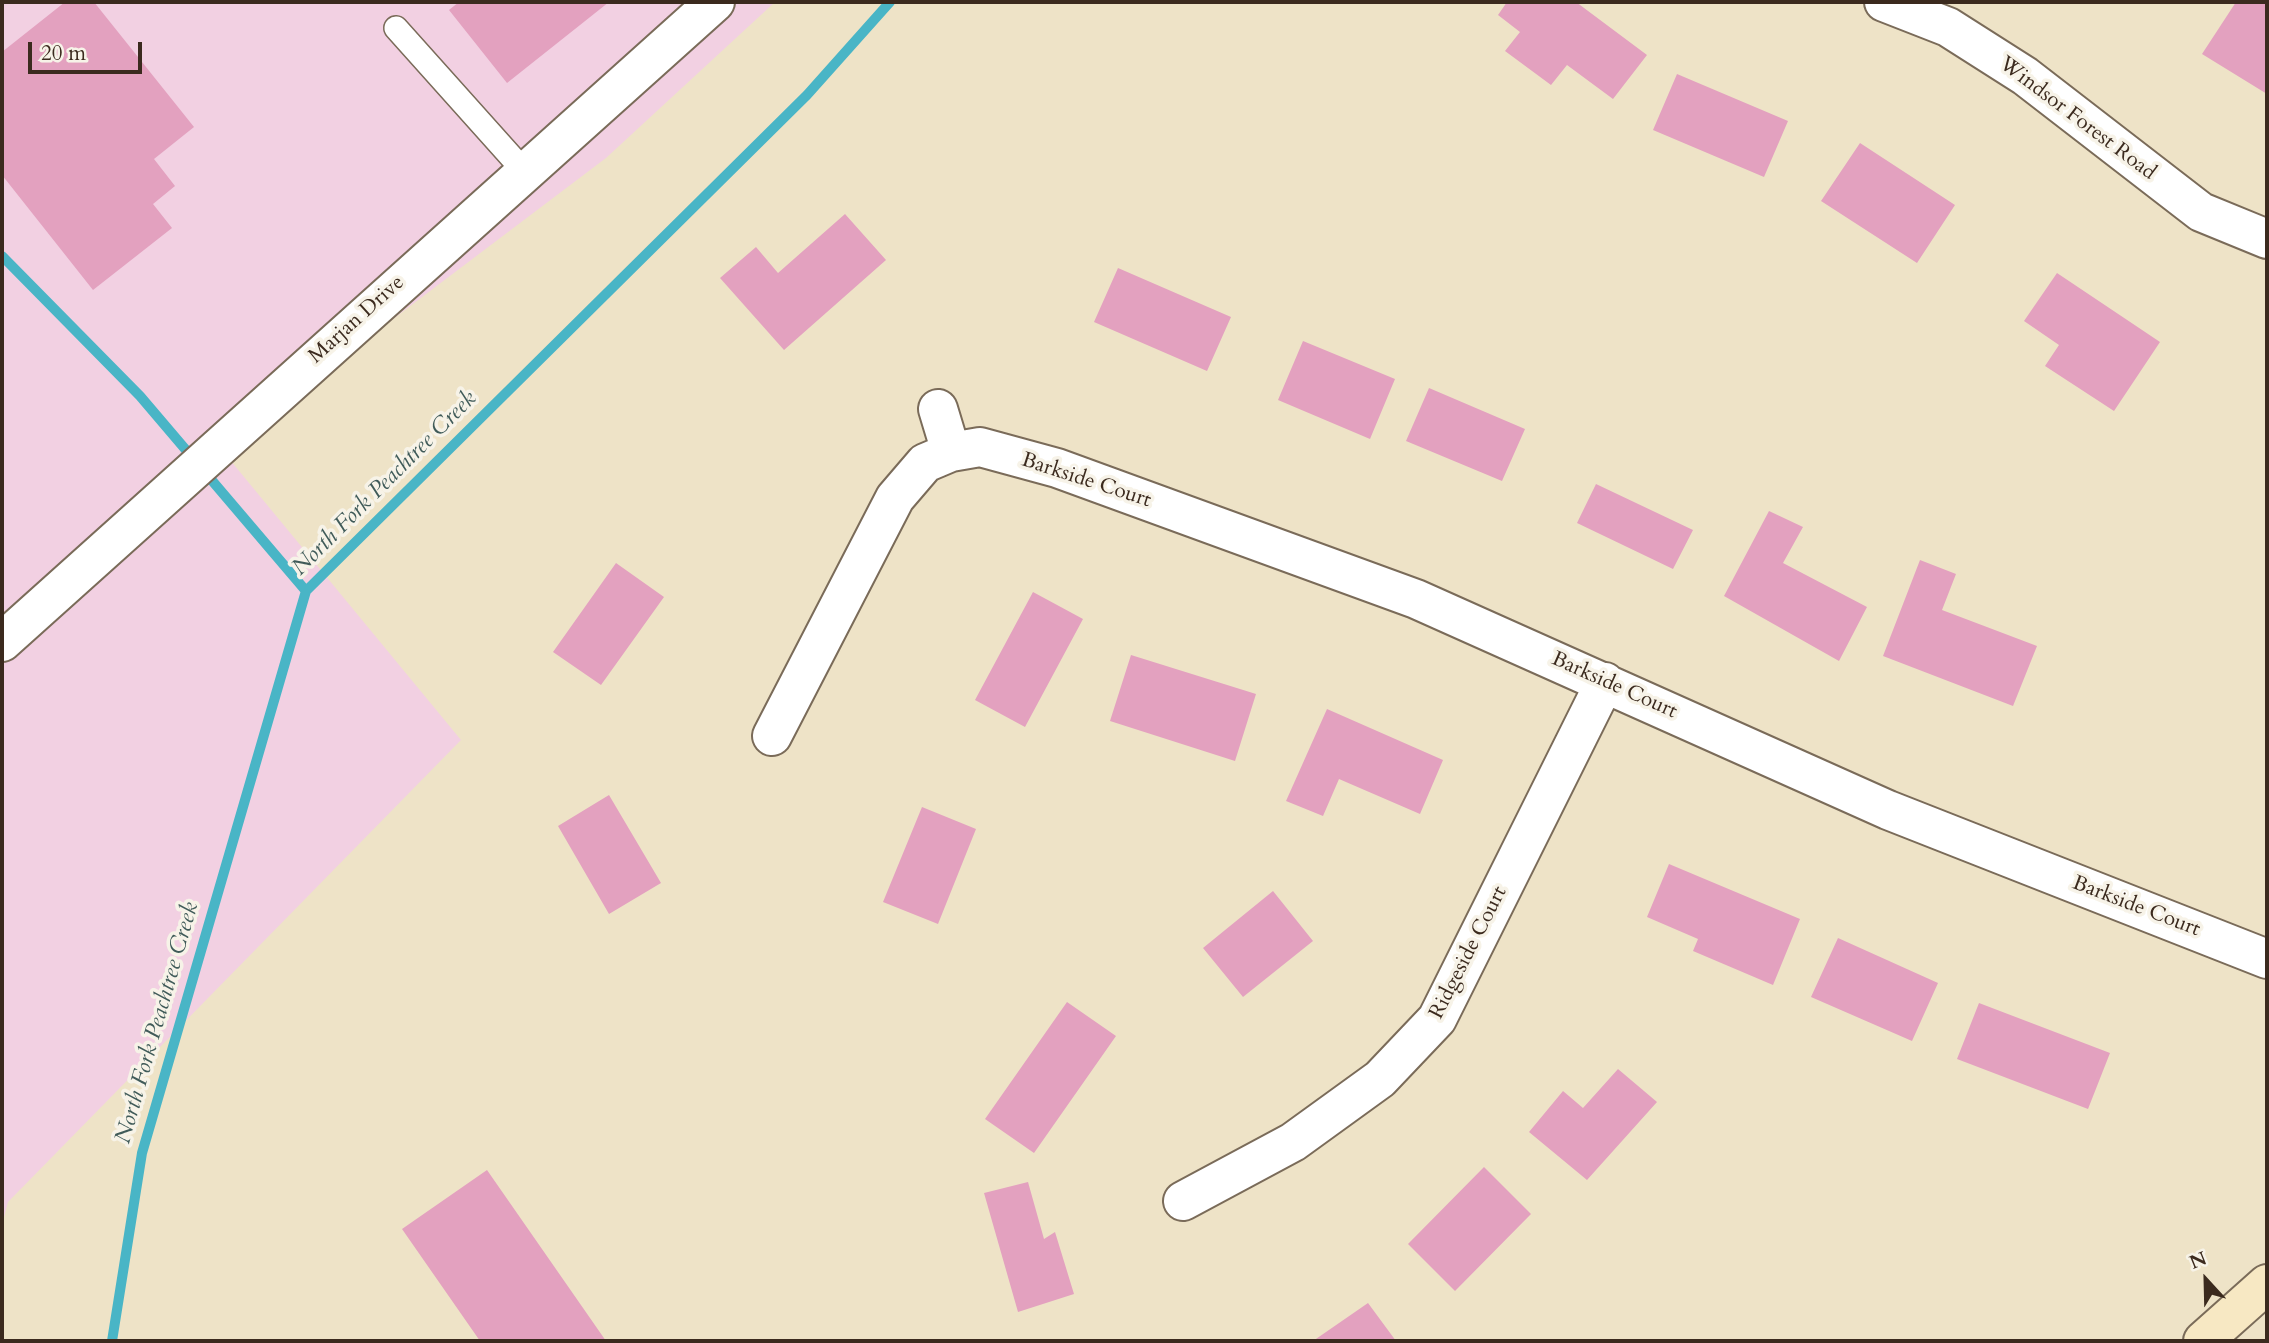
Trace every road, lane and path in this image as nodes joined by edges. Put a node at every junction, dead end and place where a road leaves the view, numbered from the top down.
1 (715, 2) edge
2 (1884, 2) edge
3 (396, 28) dead end
4 (524, 171) junction
5 (2267, 239) edge
6 (937, 409) dead end
7 (951, 452) junction
8 (2, 642) edge
9 (1605, 682) junction
10 (772, 736) dead end
11 (2267, 959) edge
12 (1183, 1201) dead end
13 (2267, 1284) edge
14 (2203, 1341) edge

1 - 4 street, Marjan Drive
2 - 5 street, Windsor Forest Road
3 - 4 lane
4 - 8 street, Marjan Drive
6 - 7 street
7 - 9 street, Barkside Court
7 - 10 street, Barkside Court
9 - 11 street, Barkside Court
9 - 12 street, Ridgeside Court
13 - 14 main road

